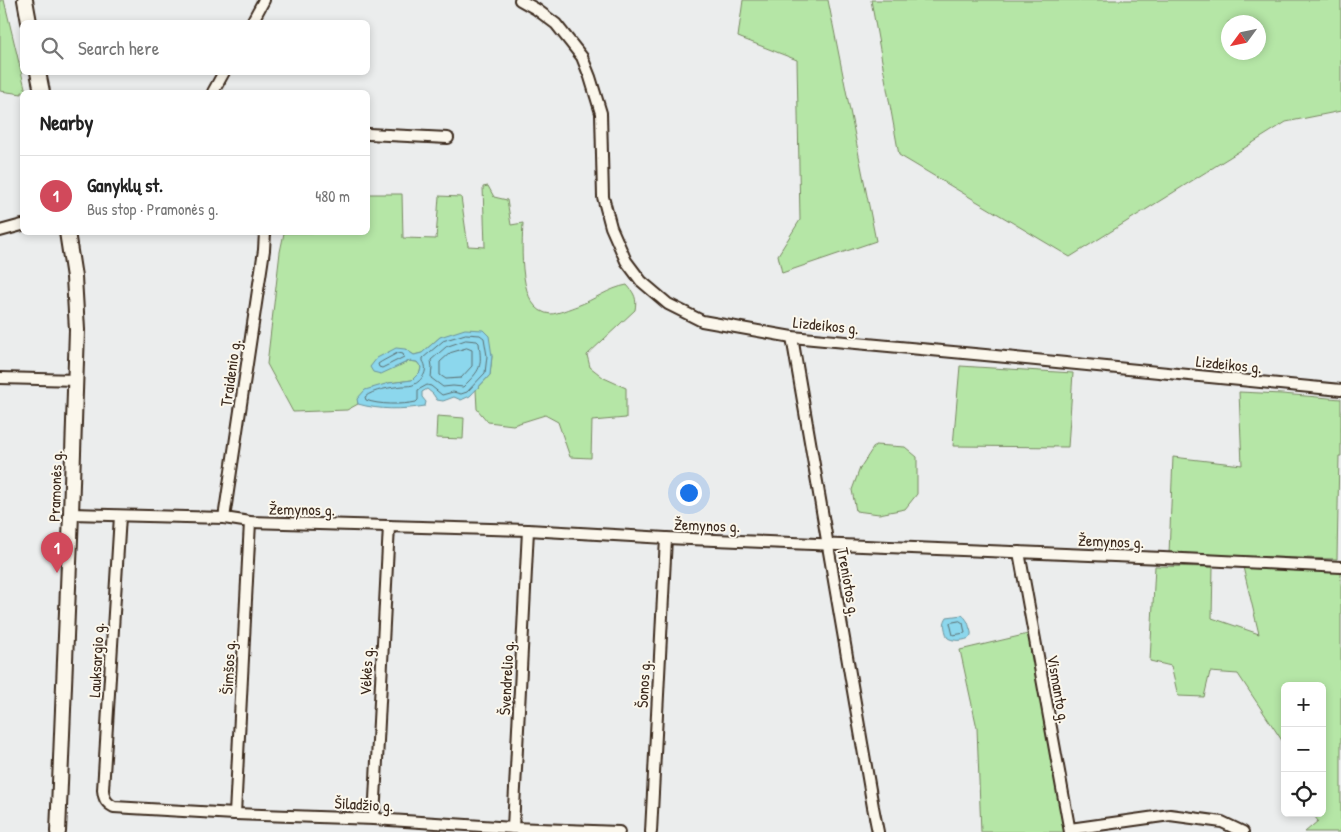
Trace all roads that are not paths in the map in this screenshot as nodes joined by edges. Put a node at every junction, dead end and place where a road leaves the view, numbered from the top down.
1 (25, 0) edge
2 (264, 0) edge
3 (520, 0) edge
4 (29, 20) edge
5 (253, 20) edge
6 (39, 75) edge
7 (222, 75) edge
8 (42, 90) edge
9 (214, 90) edge
10 (370, 134) edge
11 (448, 138) dead end
12 (20, 226) edge
13 (0, 231) edge
14 (67, 235) edge
15 (265, 235) edge
16 (792, 338) junction
17 (0, 378) edge
18 (76, 380) junction
19 (1341, 390) edge
20 (71, 514) junction
21 (120, 516) junction
22 (224, 518) junction
23 (250, 522) junction
24 (389, 526) junction
25 (528, 530) junction
26 (666, 538) junction
27 (828, 544) junction
28 (1020, 552) junction
29 (1341, 567) edge
30 (108, 804) joint
31 (235, 814) junction
32 (374, 819) junction
33 (514, 828) junction
34 (1070, 831) edge
35 (58, 832) edge
36 (619, 832) edge
37 (651, 832) edge
38 (878, 832) edge
39 (1243, 832) edge

1 - 4 main road
2 - 5 street
3 - 16 street, Lizdeikos g.
6 - 8 main road
7 - 9 street
10 - 11 street
12 - 13 street
14 - 18 main road, Pramonės g.
15 - 22 street, Traidenio g.
16 - 19 street, Lizdeikos g.
16 - 27 street, Treniotos g.
17 - 18 street
18 - 20 main road, Pramonės g.
20 - 21 street, Žemynos g.
20 - 35 main road, Pramonės g.
21 - 22 street, Žemynos g.
21 - 30 street, Lauksargio g.
22 - 23 street, Žemynos g.
23 - 24 street, Žemynos g.
23 - 31 street, Šimšos g.
24 - 25 street, Žemynos g.
24 - 32 street, Vėkės g.
25 - 26 street, Žemynos g.
25 - 33 street, Švendrelio g.
26 - 27 street, Žemynos g.
26 - 37 street, Šonos g.
27 - 28 street, Žemynos g.
27 - 38 street, Treniotos g.
28 - 29 street, Žemynos g.
28 - 34 street, Vismanto g.
30 - 31 street, Šiladžio g.
31 - 32 street, Šiladžio g.
32 - 33 street, Šiladžio g.
33 - 36 street, Šiladžio g.
34 - 39 street

